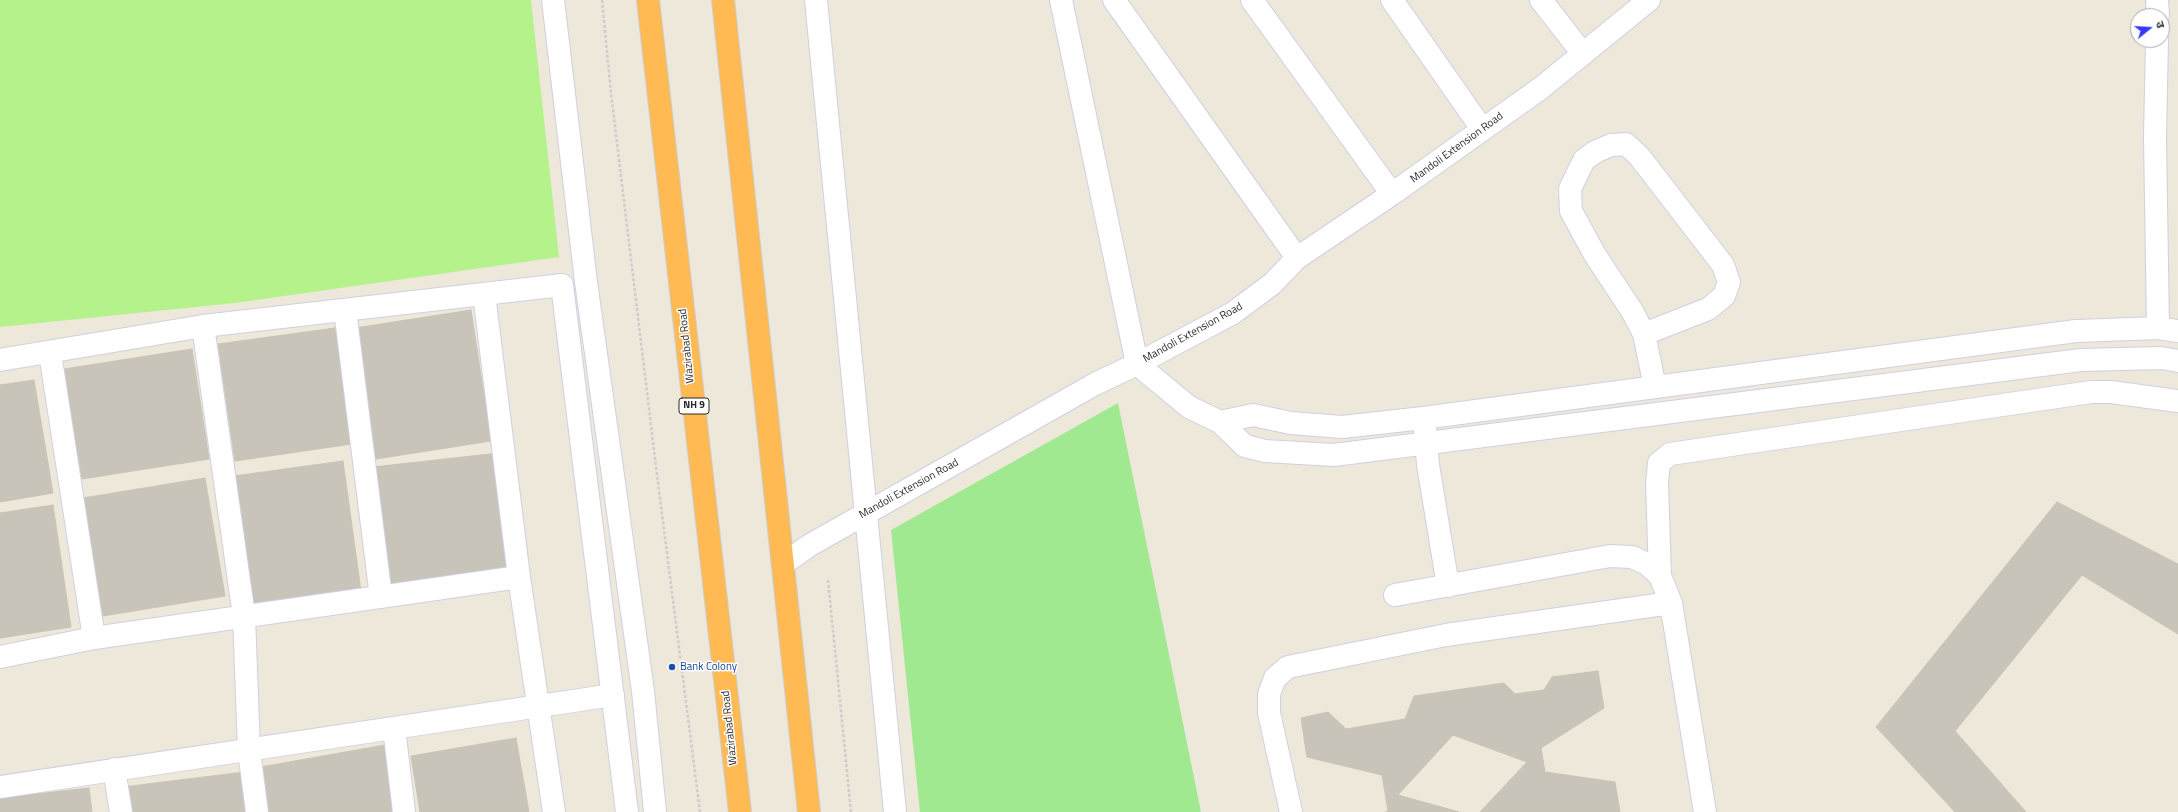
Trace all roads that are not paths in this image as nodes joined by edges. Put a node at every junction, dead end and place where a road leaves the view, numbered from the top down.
1 (553, 0) edge
2 (648, 0) edge
3 (723, 0) edge
4 (816, 0) edge
5 (1114, 0) edge
6 (1252, 0) edge
7 (1392, 0) edge
8 (1541, 0) edge
9 (1649, 0) edge
10 (1062, 1) edge
11 (2157, 48) edge
12 (1583, 54) junction
13 (1482, 129) junction
14 (1392, 194) junction
15 (1297, 258) junction
16 (484, 294) junction
17 (345, 310) junction
18 (203, 326) junction
19 (2168, 330) edge
20 (1644, 334) junction
21 (1952, 347) junction
22 (50, 353) junction
23 (0, 360) edge
24 (2178, 361) edge
25 (1137, 364) junction
26 (1957, 376) junction
27 (1655, 387) junction
28 (2178, 401) edge
29 (1423, 418) junction
30 (1220, 422) junction
31 (1426, 443) junction
32 (866, 513) junction
33 (782, 564) junction
34 (1660, 576) junction
35 (519, 577) junction
36 (1448, 586) junction
37 (1395, 595) dead end
38 (381, 597) junction
39 (1671, 603) junction
40 (244, 616) junction
41 (94, 638) junction
42 (0, 657) edge
43 (613, 695) junction
44 (537, 706) junction
45 (394, 728) junction
46 (249, 751) junction
47 (114, 769) junction
48 (0, 787) edge
49 (121, 812) edge
50 (257, 812) edge
51 (404, 812) edge
52 (554, 812) edge
53 (627, 812) edge
54 (655, 812) edge
55 (740, 812) edge
56 (809, 812) edge
57 (895, 812) edge
58 (1291, 812) edge
59 (1705, 812) edge

1 - 54 street
2 - 55 highway, Wazirabad Road / NH 9
3 - 33 highway
4 - 32 street
5 - 15 street
6 - 14 street
7 - 13 street
8 - 12 street
9 - 12 street, Mandoli Extension Road
10 - 25 street
11 - 19 street
12 - 13 street, Mandoli Extension Road
13 - 14 street, Mandoli Extension Road
14 - 15 street, Mandoli Extension Road
15 - 25 street, Mandoli Extension Road
16 - 17 street
16 - 35 street
16 - 43 street
17 - 18 street
17 - 38 street
18 - 22 street
18 - 40 street
19 - 21 street
20 - 20 street
20 - 27 street
21 - 26 street
21 - 27 street
22 - 23 street
22 - 41 street
24 - 26 street
25 - 30 street
25 - 32 street, Mandoli Extension Road
26 - 31 street
27 - 29 street
28 - 34 street
29 - 30 street
29 - 31 street
30 - 31 street
31 - 36 street
32 - 33 street, Mandoli Extension Road
32 - 57 street
33 - 56 highway
34 - 36 street
34 - 39 street
35 - 38 street
35 - 44 street
36 - 37 street
38 - 40 street
39 - 58 street
39 - 59 street
40 - 41 street
40 - 46 street
41 - 42 street
43 - 44 street
43 - 53 street
44 - 45 street
44 - 52 street
45 - 46 street
45 - 51 street
46 - 47 street
46 - 50 street
47 - 48 street
47 - 49 street

